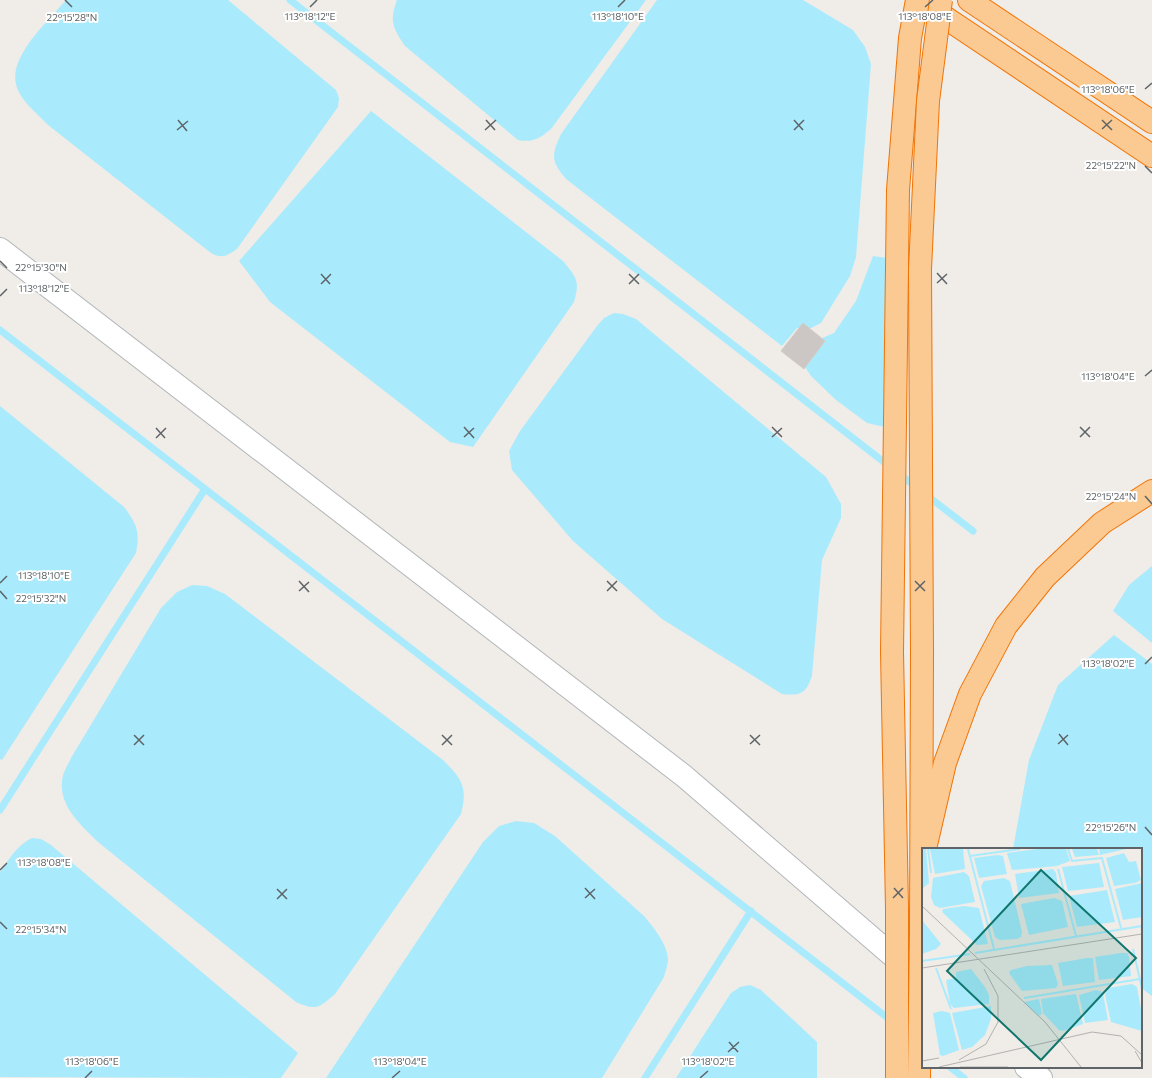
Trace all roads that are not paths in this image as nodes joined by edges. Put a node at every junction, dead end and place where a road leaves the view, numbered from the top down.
1 (918, 0) edge
2 (941, 0) edge
3 (969, 0) edge
4 (1152, 122) edge
5 (1152, 156) edge
6 (0, 249) edge
7 (1152, 491) edge
8 (923, 848) edge
9 (925, 848) edge
10 (922, 893) edge
11 (922, 981) edge
12 (1027, 1068) edge
13 (897, 1078) edge
14 (919, 1078) edge
15 (1041, 1078) edge

1 - 5 highway
1 - 13 highway, bridge
2 - 8 highway, bridge
3 - 4 highway
6 - 11 street
7 - 9 highway
10 - 14 highway, bridge
12 - 15 street

